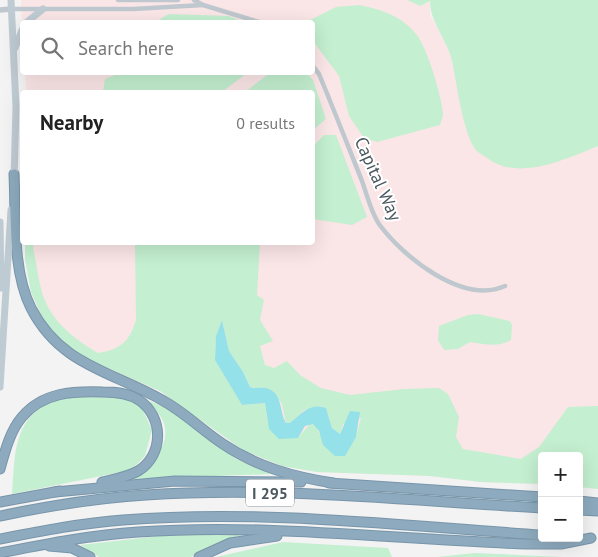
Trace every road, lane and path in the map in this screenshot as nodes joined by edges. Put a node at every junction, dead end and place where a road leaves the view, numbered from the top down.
1 (10, 0) edge
2 (118, 0) edge
3 (178, 0) edge
4 (194, 0) edge
5 (203, 5) junction
6 (11, 9) junction
7 (43, 9) junction
8 (0, 10) edge
9 (29, 20) edge
10 (253, 20) edge
11 (20, 36) edge
12 (14, 53) junction
13 (315, 69) edge
14 (14, 174) junction
15 (0, 222) edge
16 (505, 286) dead end
17 (2, 326) junction
18 (0, 387) edge
19 (0, 469) edge
20 (333, 483) junction
21 (55, 492) junction
22 (538, 497) edge
23 (583, 501) edge
24 (0, 502) edge
25 (598, 503) edge
26 (538, 508) edge
27 (583, 510) edge
28 (598, 511) edge
29 (0, 516) edge
30 (538, 535) edge
31 (365, 536) junction
32 (594, 538) edge
33 (0, 539) edge
34 (14, 550) junction
35 (0, 553) edge
36 (90, 557) edge
37 (199, 557) edge

1 - 6 main road
2 - 3 street
4 - 5 street
5 - 7 street
5 - 10 street
6 - 7 street
6 - 8 street
6 - 12 main road
7 - 9 main road
11 - 12 main road
12 - 14 main road
13 - 16 street, Capital Way
14 - 17 main road
14 - 20 highway
15 - 17 main road
17 - 18 main road
19 - 21 highway
20 - 21 highway
20 - 22 highway
21 - 24 highway
23 - 25 highway
26 - 29 highway, I 295
27 - 28 highway
30 - 33 highway, I 295
31 - 32 highway
31 - 34 highway
31 - 37 highway
34 - 35 highway
34 - 36 highway

